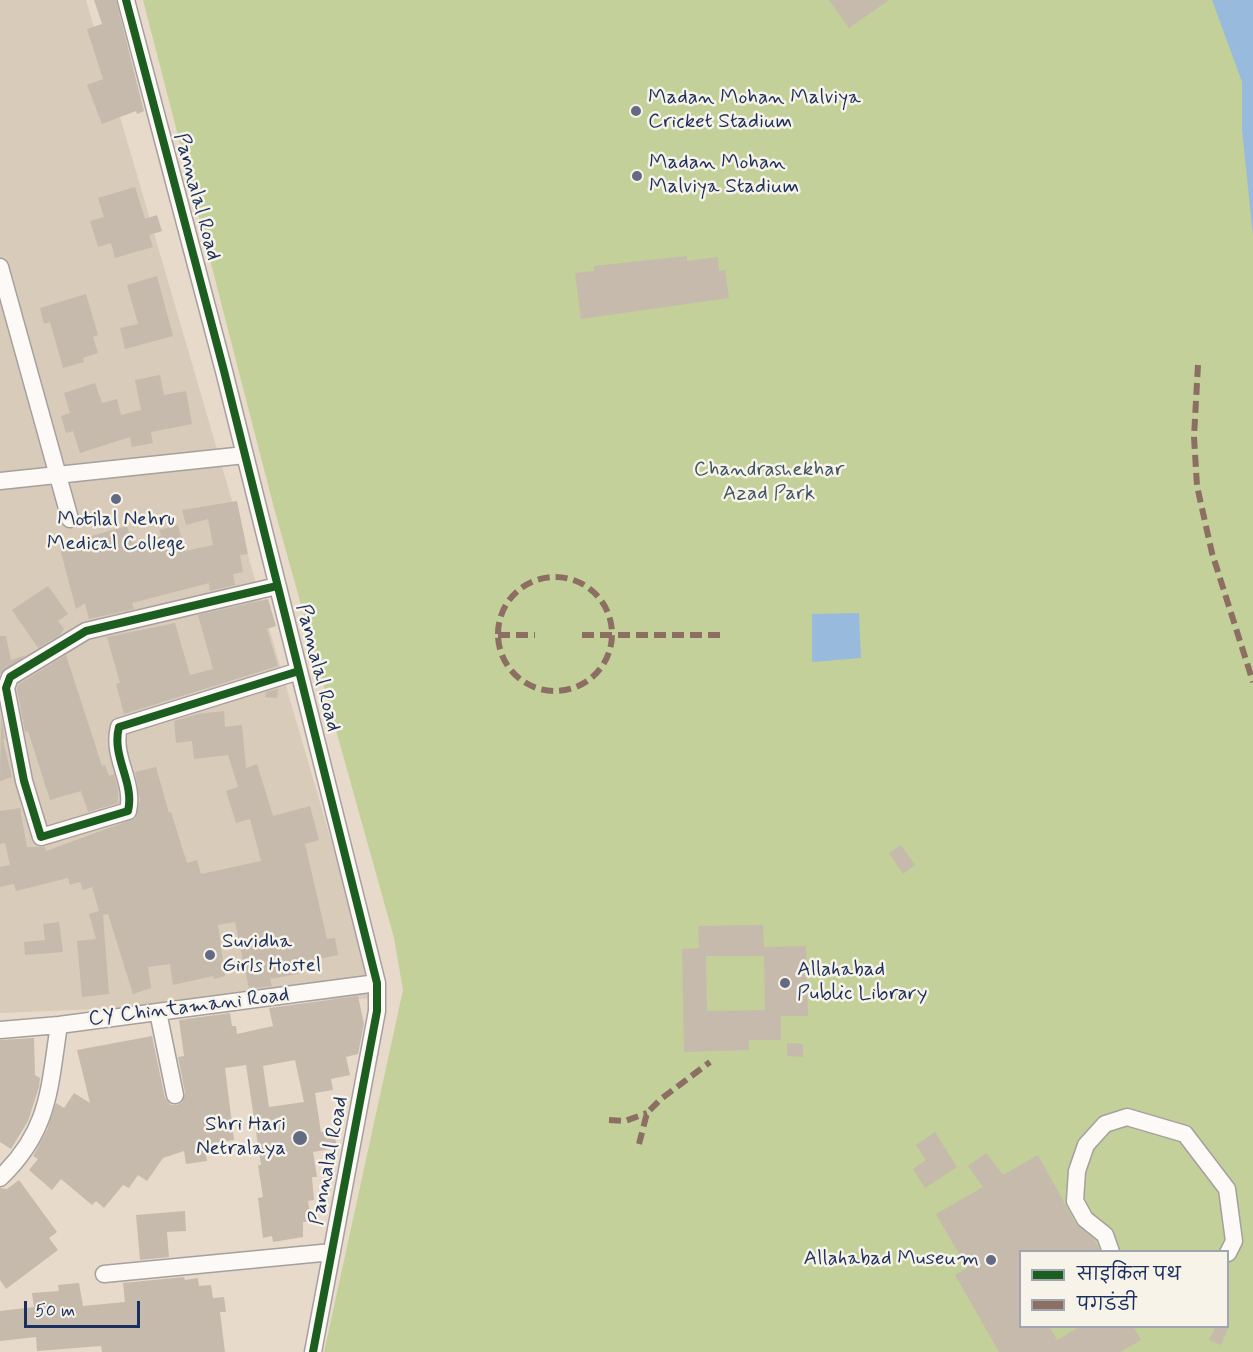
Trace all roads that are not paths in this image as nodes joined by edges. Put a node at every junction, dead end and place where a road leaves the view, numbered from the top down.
1 (126, 0) edge
2 (0, 267) edge
3 (245, 455) junction
4 (57, 474) junction
5 (0, 481) edge
6 (70, 519) dead end
7 (277, 586) junction
8 (299, 671) junction
9 (377, 983) junction
10 (158, 1012) junction
11 (59, 1025) junction
12 (0, 1030) edge
13 (175, 1095) dead end
14 (0, 1178) edge
15 (1111, 1250) edge
16 (1228, 1250) edge
17 (332, 1252) junction
18 (104, 1274) dead end
19 (313, 1352) edge

1 - 3 street, Pannalal Road
2 - 4 street
3 - 4 street
3 - 7 street, Pannalal Road
4 - 5 street
4 - 6 street
7 - 8 street, Pannalal Road
7 - 8 street
8 - 9 street, Pannalal Road
9 - 10 street, CY Chintamani Road
9 - 17 street, Pannalal Road
10 - 11 street, CY Chintamani Road
10 - 13 street
11 - 12 street, CY Chintamani Road
11 - 14 street
15 - 16 street
17 - 18 street
17 - 19 street, Pannalal Road

